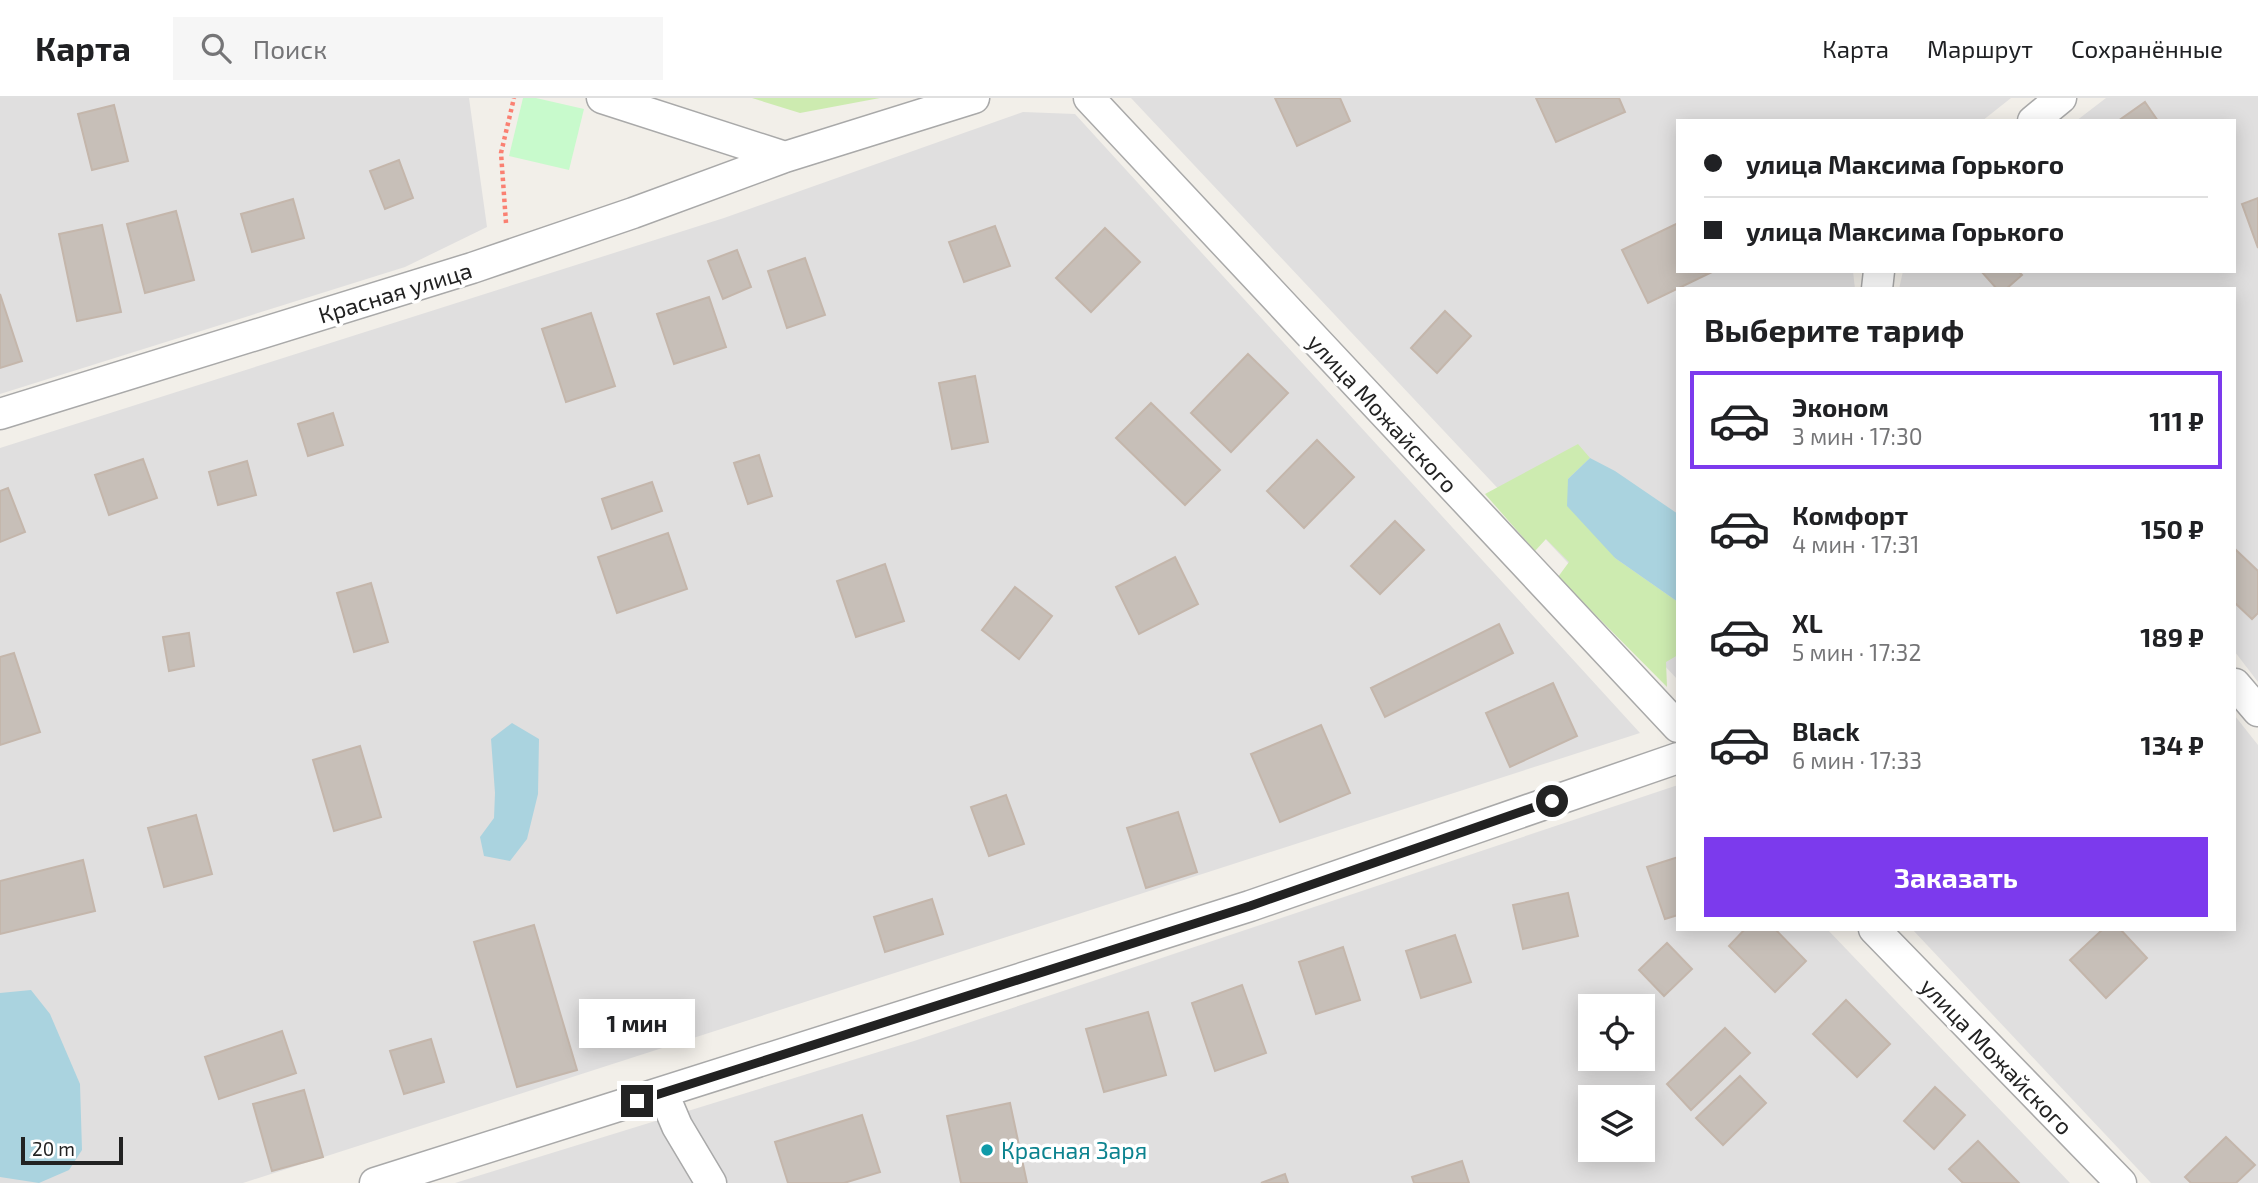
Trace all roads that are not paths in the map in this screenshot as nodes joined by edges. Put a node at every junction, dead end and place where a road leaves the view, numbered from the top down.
1 (602, 98) edge
2 (974, 98) edge
3 (1089, 98) edge
4 (2061, 98) edge
5 (2035, 119) edge
6 (785, 157) junction
7 (0, 414) edge
8 (2236, 685) edge
9 (2258, 711) edge
10 (1676, 725) edge
11 (1676, 759) edge
12 (1876, 931) edge
13 (663, 1093) junction
14 (374, 1183) edge
15 (711, 1183) edge
16 (2121, 1183) edge

1 - 6 street
2 - 6 street, Красная улица
3 - 10 street, улица Можайского
4 - 5 street
6 - 7 street, Красная улица
8 - 9 street
11 - 13 street
12 - 16 street, улица Можайского
13 - 14 street
13 - 15 street

